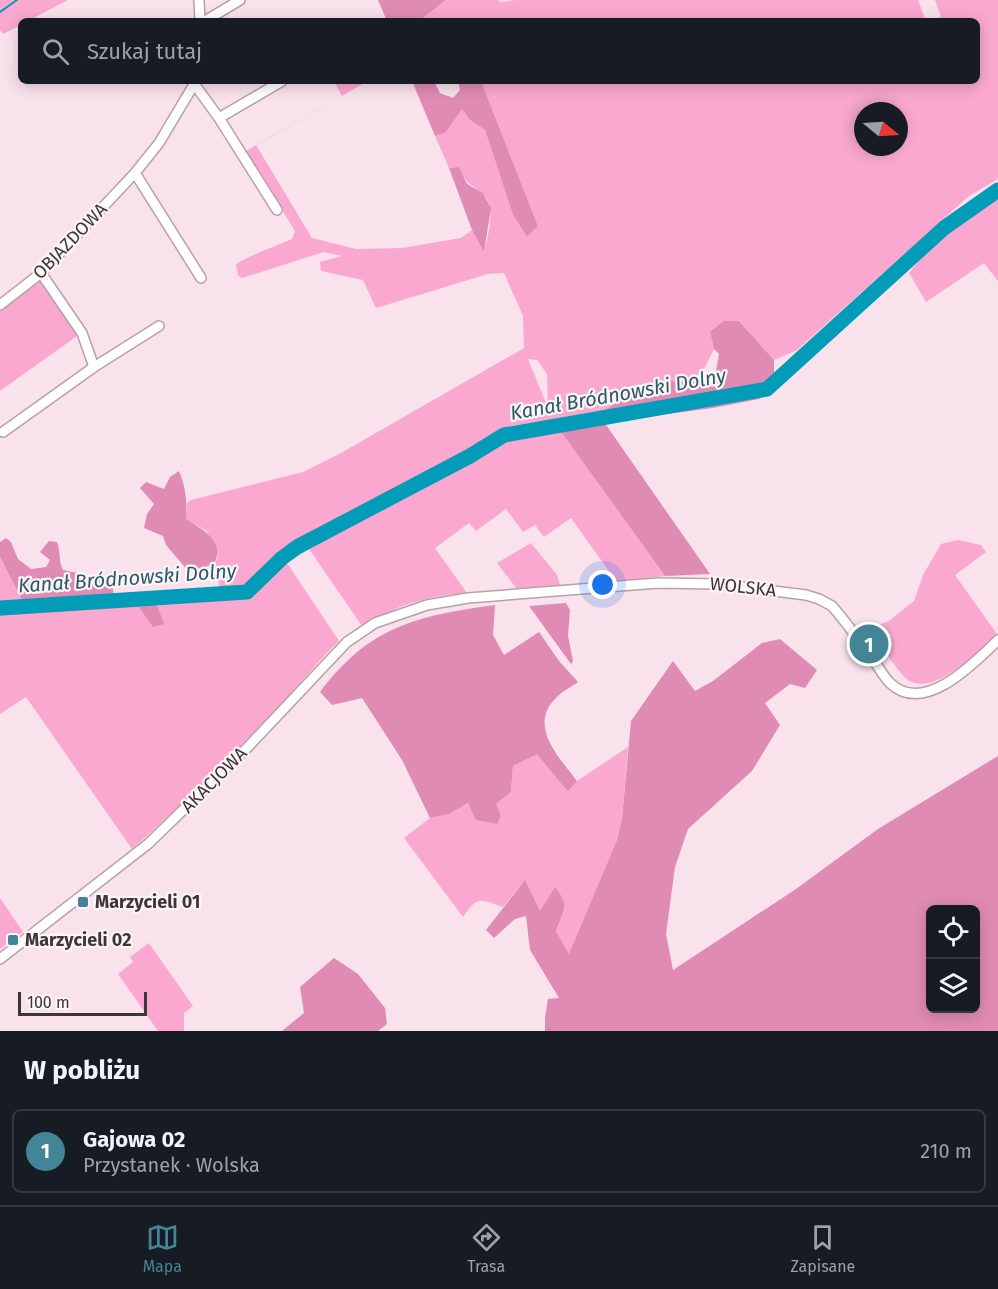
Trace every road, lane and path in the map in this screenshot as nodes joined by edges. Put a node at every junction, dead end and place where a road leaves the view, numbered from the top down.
1 (199, 0) edge
2 (240, 0) edge
3 (200, 18) edge
4 (210, 18) edge
5 (195, 84) edge
6 (197, 84) edge
7 (277, 84) edge
8 (219, 118) junction
9 (135, 173) junction
10 (277, 210) dead end
11 (41, 273) junction
12 (201, 278) dead end
13 (0, 305) edge
14 (159, 326) dead end
15 (94, 367) junction
16 (3, 432) dead end
17 (427, 605) joint
18 (998, 640) edge
19 (0, 959) edge

1 - 3 street
2 - 4 street
5 - 9 street, OBJAZDOWA
6 - 8 street
7 - 8 street
8 - 10 street
9 - 11 street, OBJAZDOWA
9 - 12 street
11 - 13 street, OBJAZDOWA
11 - 15 street
14 - 15 street
15 - 16 street
17 - 18 street, WOLSKA
17 - 19 street, AKACJOWA

